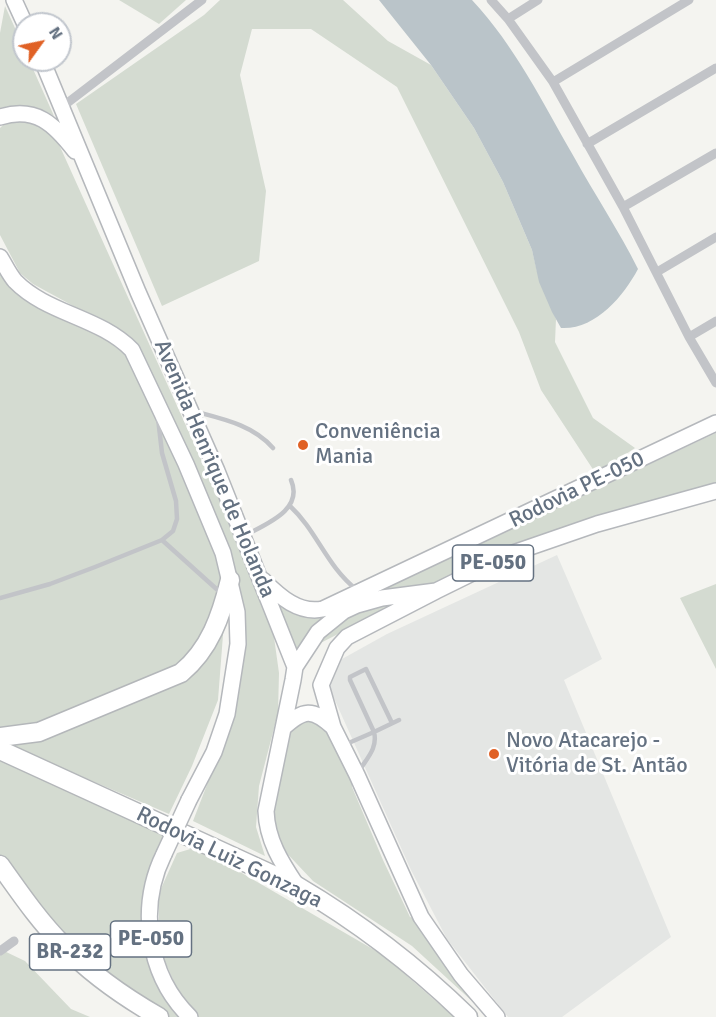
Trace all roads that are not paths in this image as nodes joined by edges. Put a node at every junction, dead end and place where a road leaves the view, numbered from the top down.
1 (202, 0) edge
2 (490, 0) edge
3 (538, 0) edge
4 (689, 0) edge
5 (508, 19) junction
6 (716, 68) edge
7 (47, 72) edge
8 (553, 82) junction
9 (62, 107) junction
10 (0, 117) edge
11 (587, 144) junction
12 (716, 153) edge
13 (85, 162) junction
14 (623, 207) junction
15 (716, 237) edge
16 (0, 257) edge
17 (657, 272) junction
18 (716, 321) edge
19 (689, 337) junction
20 (716, 383) edge
21 (158, 403) junction
22 (190, 410) junction
23 (716, 423) edge
24 (273, 448) dead end
25 (291, 480) dead end
26 (716, 491) edge
27 (290, 506) junction
28 (243, 537) junction
29 (162, 540) junction
30 (260, 576) junction
31 (228, 589) junction
32 (436, 591) junction
33 (361, 593) junction
34 (0, 598) edge
35 (295, 668) junction
36 (399, 720) dead end
37 (392, 723) junction
38 (333, 727) junction
39 (283, 728) junction
40 (374, 732) junction
41 (0, 737) edge
42 (343, 745) junction
43 (0, 750) edge
44 (357, 775) junction
45 (0, 865) edge
46 (297, 886) junction
47 (14, 941) dead end
48 (0, 951) edge
49 (159, 1017) edge
50 (190, 1017) edge
51 (468, 1017) edge
52 (496, 1017) edge

1 - 9 street
2 - 5 street
3 - 5 street
4 - 8 street
5 - 8 street
6 - 11 street
7 - 9 main road, Avenida Henrique de Holanda
8 - 11 street
9 - 13 main road, Avenida Henrique de Holanda
10 - 13 main road
11 - 14 street
12 - 14 street
13 - 22 main road, Avenida Henrique de Holanda / PE-050
14 - 17 street
15 - 17 street
16 - 21 main road, Avenida Henrique de Holanda / PE-050
17 - 19 street
18 - 19 street
19 - 20 street
21 - 29 lane
21 - 31 main road, Avenida Henrique de Holanda / PE-050
22 - 24 lane
22 - 28 main road, Avenida Henrique de Holanda / PE-050
23 - 33 main road, Rodovia PE-050 / PE-050
25 - 27 lane
26 - 32 main road, Rodovia PE-050 / PE-050
27 - 28 lane
27 - 33 lane
28 - 30 main road, Avenida Henrique de Holanda / PE-050
29 - 31 lane
29 - 34 lane
30 - 33 main road, Rodovia PE-050 / PE-050
30 - 35 main road, Avenida Henrique de Holanda / PE-050
31 - 41 highway
31 - 50 main road, Avenida Henrique de Holanda / PE-050, bridge
32 - 35 main road, Rodovia PE-050 / PE-050
32 - 38 main road
35 - 39 main road, PE-050
36 - 37 lane
37 - 40 lane
37 - 40 lane
38 - 39 main road
38 - 42 main road
39 - 46 main road, PE-050
40 - 42 lane
40 - 44 lane
42 - 44 main road
43 - 46 highway, Rodovia Luiz Gonzaga
44 - 52 main road
45 - 49 highway, BR-232
46 - 51 highway, Rodovia Luiz Gonzaga
47 - 48 street

